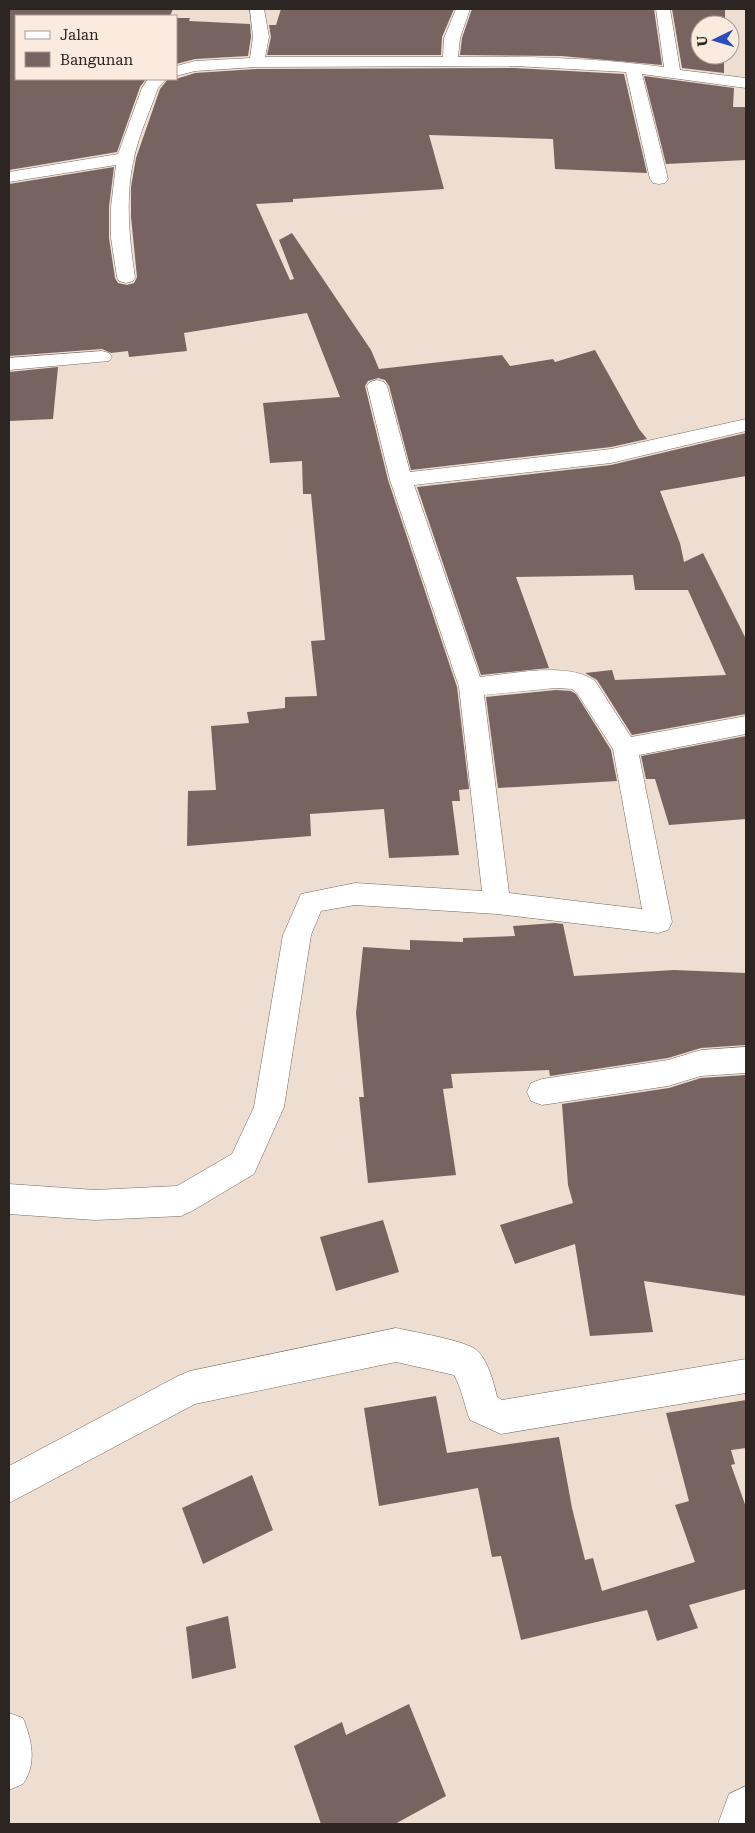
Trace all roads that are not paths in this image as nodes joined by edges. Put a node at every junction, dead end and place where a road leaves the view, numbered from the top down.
1 (257, 9) edge
2 (463, 9) edge
3 (663, 9) edge
4 (450, 60) junction
5 (257, 62) junction
6 (633, 68) junction
7 (178, 70) edge
8 (673, 72) junction
9 (156, 80) edge
10 (746, 82) edge
11 (125, 158) junction
12 (9, 177) edge
13 (659, 179) dead end
14 (126, 277) dead end
15 (102, 357) dead end
16 (9, 364) edge
17 (377, 386) dead end
18 (746, 425) edge
19 (401, 480) junction
20 (471, 687) junction
21 (746, 725) edge
22 (625, 748) junction
23 (497, 903) junction
24 (746, 1060) edge
25 (542, 1092) dead end
26 (9, 1199) edge
27 (746, 1376) edge
28 (9, 1486) edge
29 (9, 1732) edge
30 (9, 1770) edge
31 (746, 1806) edge
32 (738, 1824) edge

1 - 5 street
2 - 4 street
3 - 8 street
4 - 5 street
4 - 6 street
5 - 7 street
6 - 8 street
6 - 13 street
8 - 10 street
9 - 11 street
11 - 12 street
11 - 14 street
15 - 16 street
17 - 19 street
18 - 19 street
19 - 20 street
20 - 22 street
20 - 23 street
21 - 22 street
22 - 23 street
23 - 26 street
24 - 25 street
27 - 28 street
29 - 30 street
31 - 32 street

